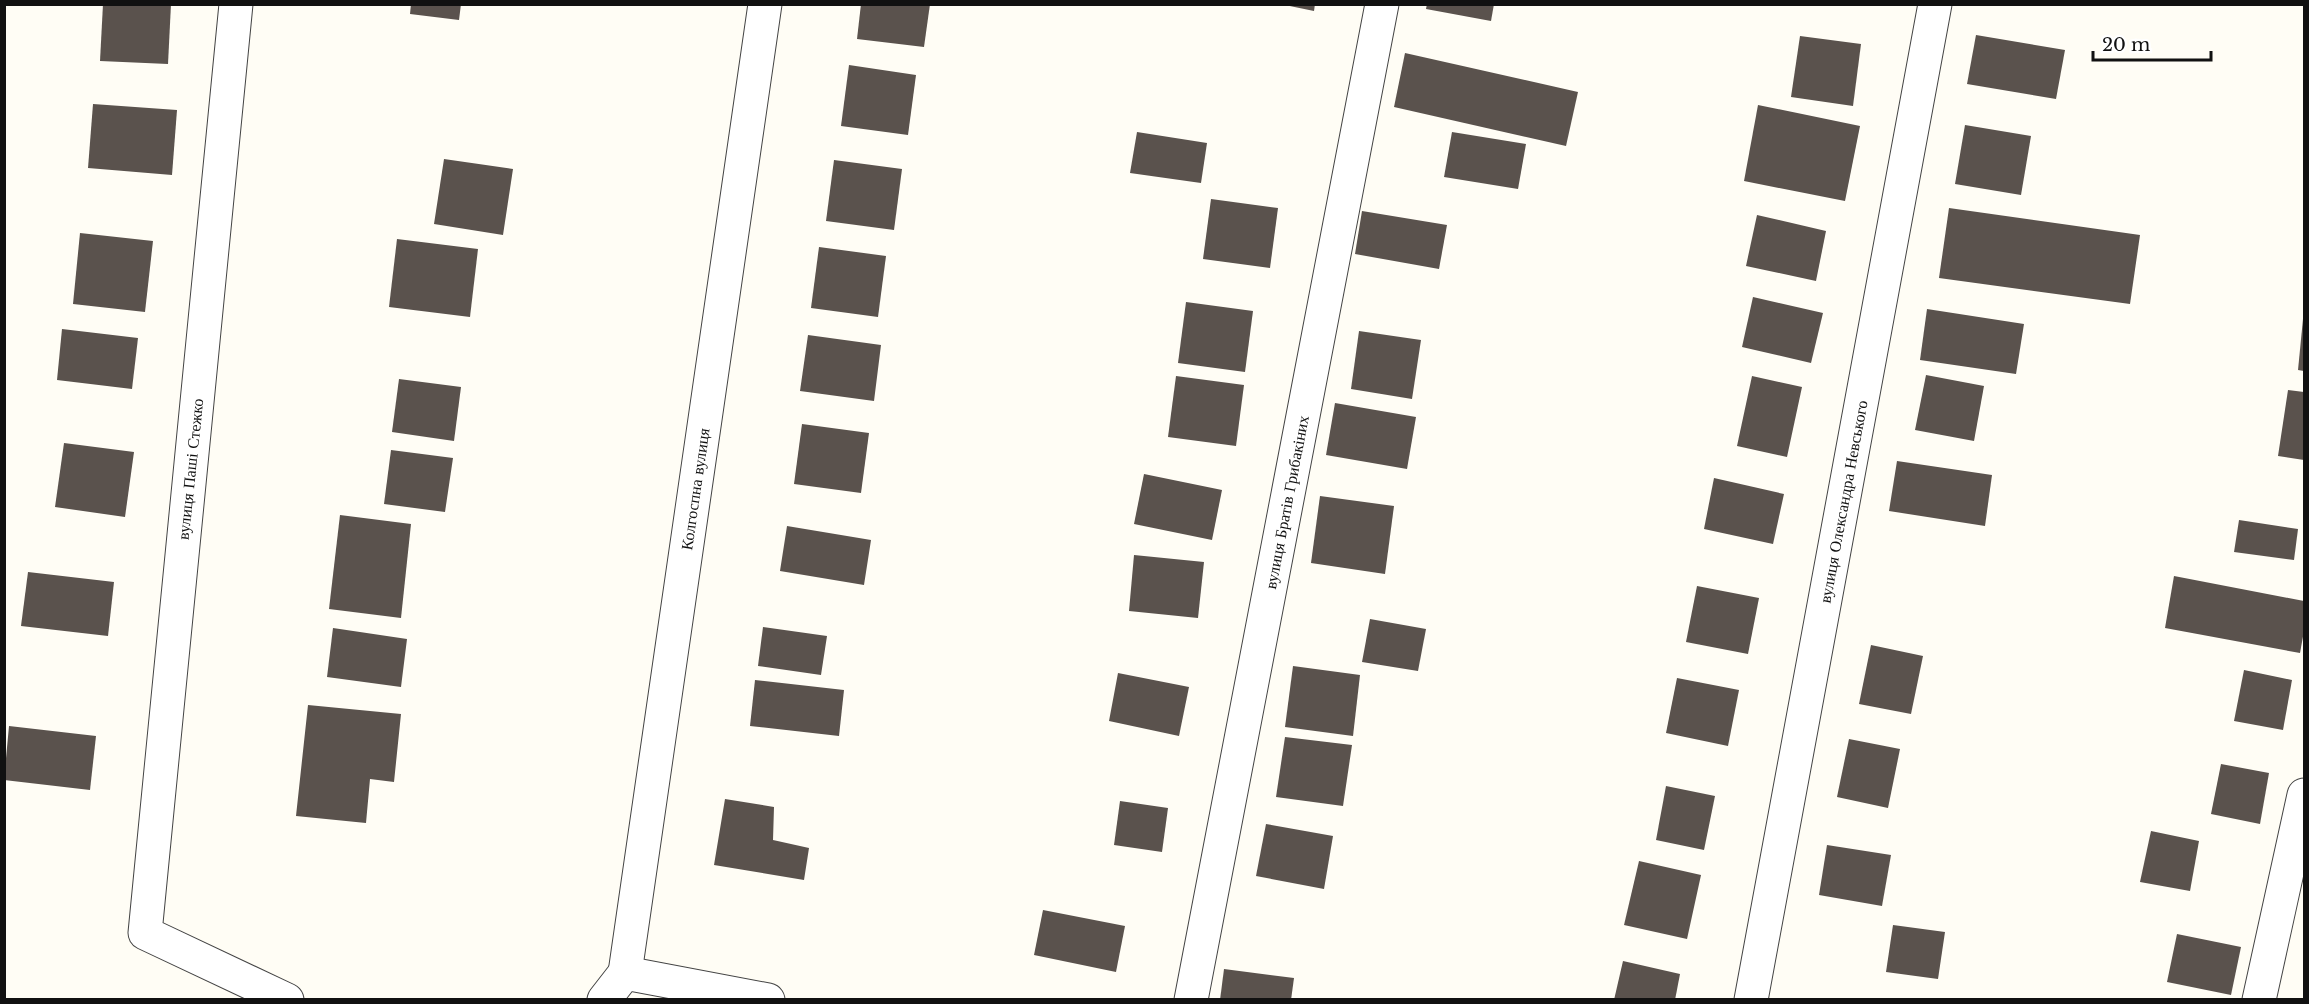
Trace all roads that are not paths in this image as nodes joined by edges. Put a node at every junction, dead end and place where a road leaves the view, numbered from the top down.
1 (236, 4) edge
2 (765, 4) edge
3 (1382, 4) edge
4 (1935, 4) edge
5 (2304, 795) edge
6 (625, 973) junction
7 (287, 999) edge
8 (604, 999) edge
9 (768, 999) edge
10 (1191, 999) edge
11 (1751, 999) edge
12 (2259, 999) edge

1 - 7 street, вулиця Паші Стежко
2 - 6 street, Колгоспна вулиця
3 - 10 street, вулиця Братів Грибакіних
4 - 11 street, вулиця Олександра Невського
5 - 12 street
6 - 8 street
6 - 9 street

